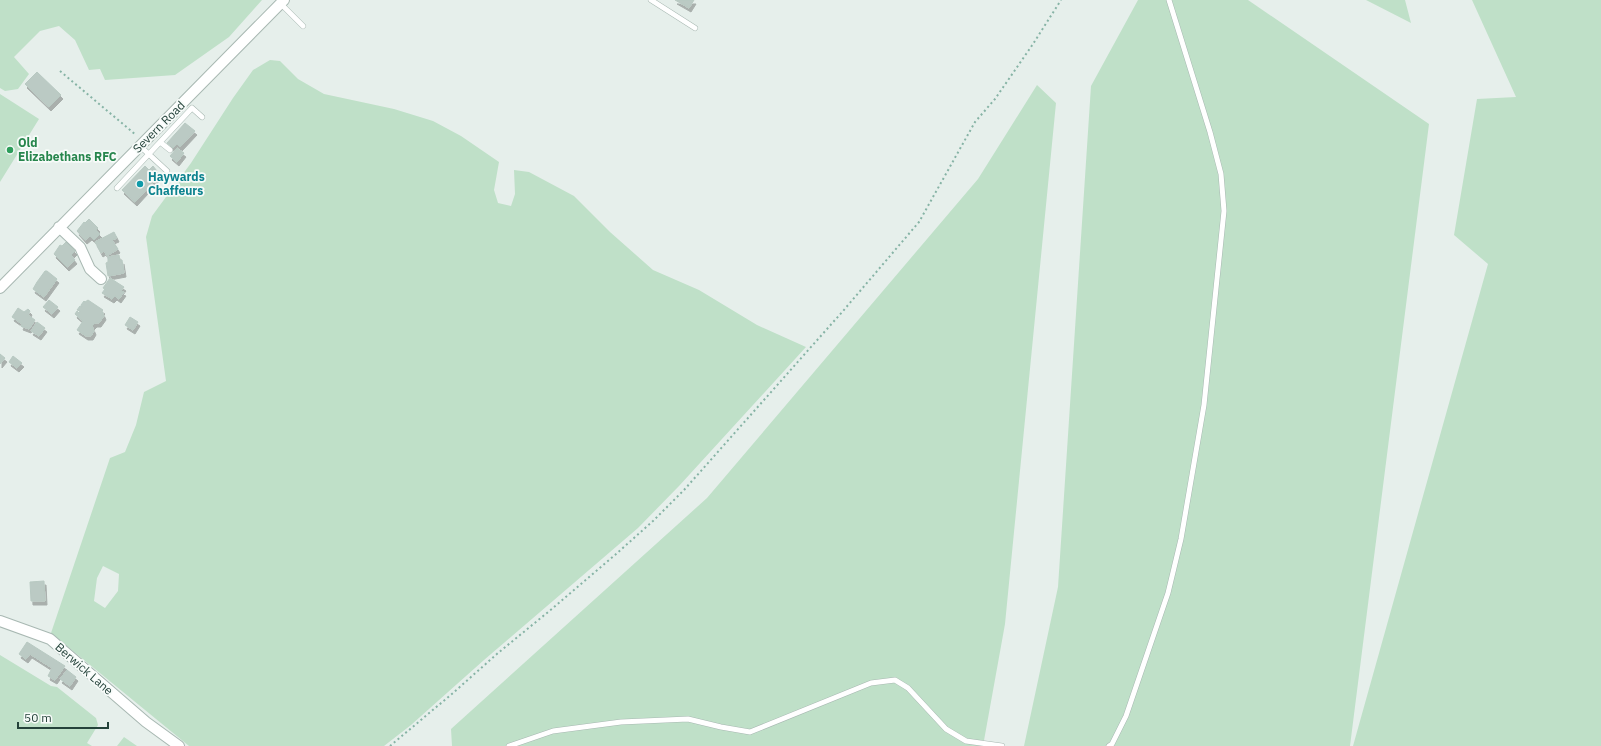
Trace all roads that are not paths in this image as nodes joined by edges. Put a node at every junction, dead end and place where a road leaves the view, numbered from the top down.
1 (651, 0) edge
2 (1169, 0) edge
3 (282, 2) edge
4 (303, 26) dead end
5 (695, 28) dead end
6 (202, 117) dead end
7 (160, 142) junction
8 (142, 144) junction
9 (170, 150) dead end
10 (148, 154) junction
11 (167, 171) dead end
12 (117, 188) dead end
13 (59, 227) junction
14 (101, 278) dead end
15 (0, 288) edge
16 (0, 621) edge
17 (179, 746) edge
18 (509, 746) edge
19 (1002, 746) edge
20 (1109, 746) edge

1 - 5 lane
2 - 20 lane
3 - 4 lane
3 - 8 street, Severn Road
6 - 7 lane
7 - 9 lane
7 - 10 lane
8 - 10 lane
8 - 13 street, Severn Road
10 - 11 lane
10 - 12 lane
13 - 14 street
13 - 15 street, Severn Road
16 - 17 street, Berwick Lane
18 - 19 lane

